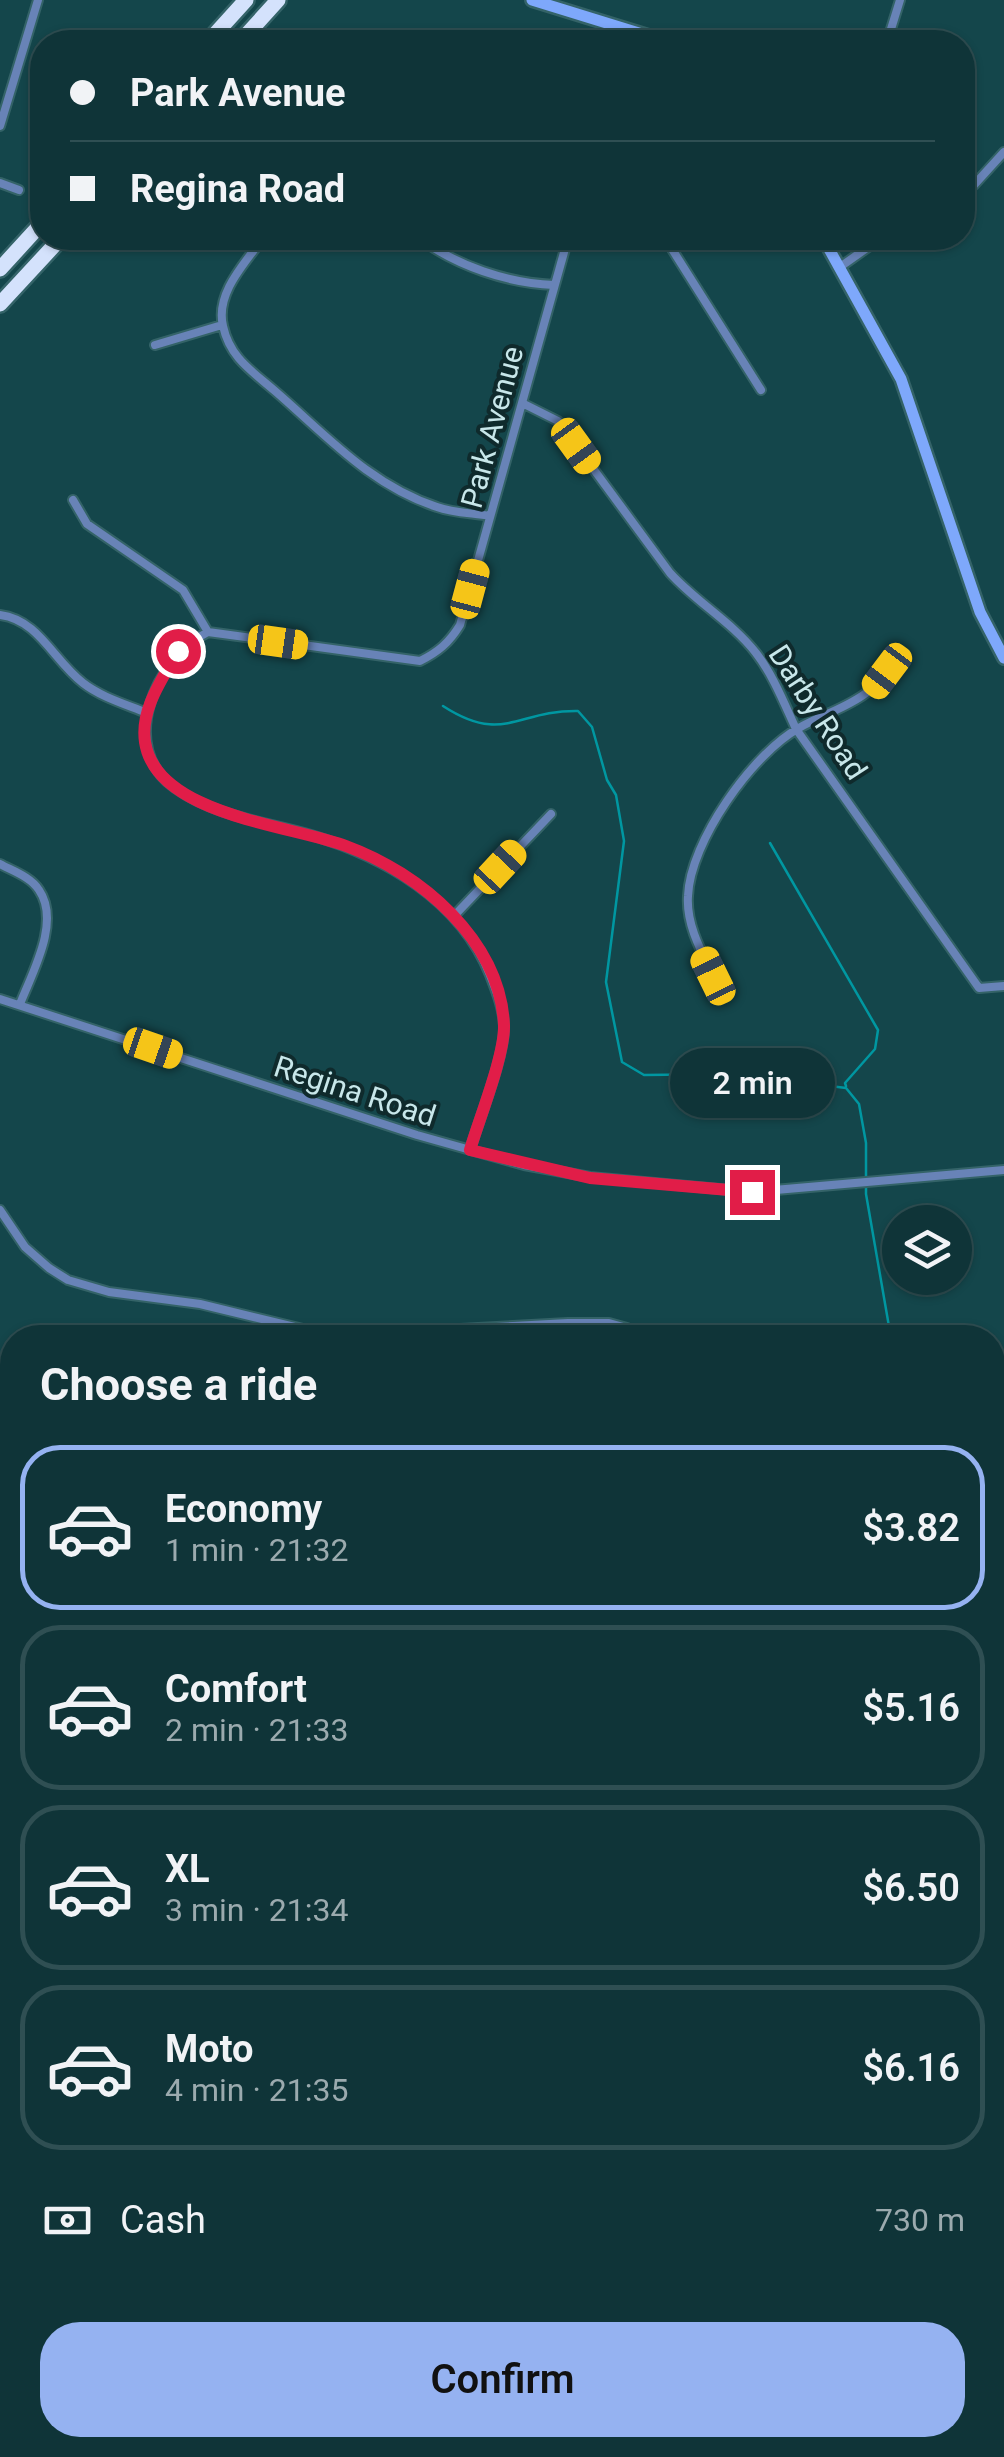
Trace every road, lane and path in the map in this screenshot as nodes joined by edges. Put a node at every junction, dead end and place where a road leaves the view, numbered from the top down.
1 (38, 0) edge
2 (246, 0) edge
3 (278, 0) edge
4 (534, 0) edge
5 (900, 0) edge
6 (625, 26) junction
7 (219, 30) edge
8 (251, 30) edge
9 (624, 30) edge
10 (636, 30) edge
11 (890, 30) edge
12 (0, 126) edge
13 (1004, 152) edge
14 (0, 183) edge
15 (975, 184) edge
16 (19, 190) dead end
17 (30, 236) edge
18 (50, 250) edge
19 (254, 250) edge
20 (439, 250) edge
21 (564, 250) edge
22 (673, 250) edge
23 (829, 250) edge
24 (864, 250) edge
25 (840, 267) junction
26 (0, 268) edge
27 (554, 286) junction
28 (0, 304) edge
29 (222, 325) junction
30 (155, 345) dead end
31 (761, 390) dead end
32 (522, 402) junction
33 (74, 500) dead end
34 (490, 516) junction
35 (0, 615) edge
36 (208, 632) junction
37 (1001, 643) edge
38 (890, 655) dead end
39 (1004, 658) edge
40 (147, 713) junction
41 (796, 729) junction
42 (551, 814) dead end
43 (0, 864) edge
44 (454, 916) junction
45 (713, 976) dead end
46 (1004, 986) edge
47 (0, 999) edge
48 (20, 1004) junction
49 (470, 1150) junction
50 (1004, 1170) edge
51 (0, 1210) edge
52 (265, 1320) junction
53 (264, 1325) edge
54 (286, 1325) edge

1 - 12 street
2 - 7 highway
3 - 8 highway
4 - 6 main road
5 - 11 street
6 - 9 street
6 - 10 main road
13 - 15 street
14 - 16 street
17 - 26 highway
18 - 28 highway
19 - 29 street
20 - 27 street
21 - 27 street, Park Avenue
22 - 31 street
23 - 25 main road
24 - 25 street
25 - 37 main road
27 - 32 street, Park Avenue
29 - 30 street
29 - 34 street
32 - 34 street, Park Avenue
32 - 41 street, Darby Road
33 - 36 street
34 - 36 street, Park Avenue
35 - 40 street
36 - 40 street
37 - 39 main road
38 - 41 street
40 - 44 street
41 - 45 street
41 - 46 street, Darby Road
42 - 44 street
43 - 48 street
44 - 49 street
47 - 48 street, Regina Road
48 - 49 street, Regina Road
49 - 50 street, Regina Road
51 - 52 street
52 - 53 street
52 - 54 street

